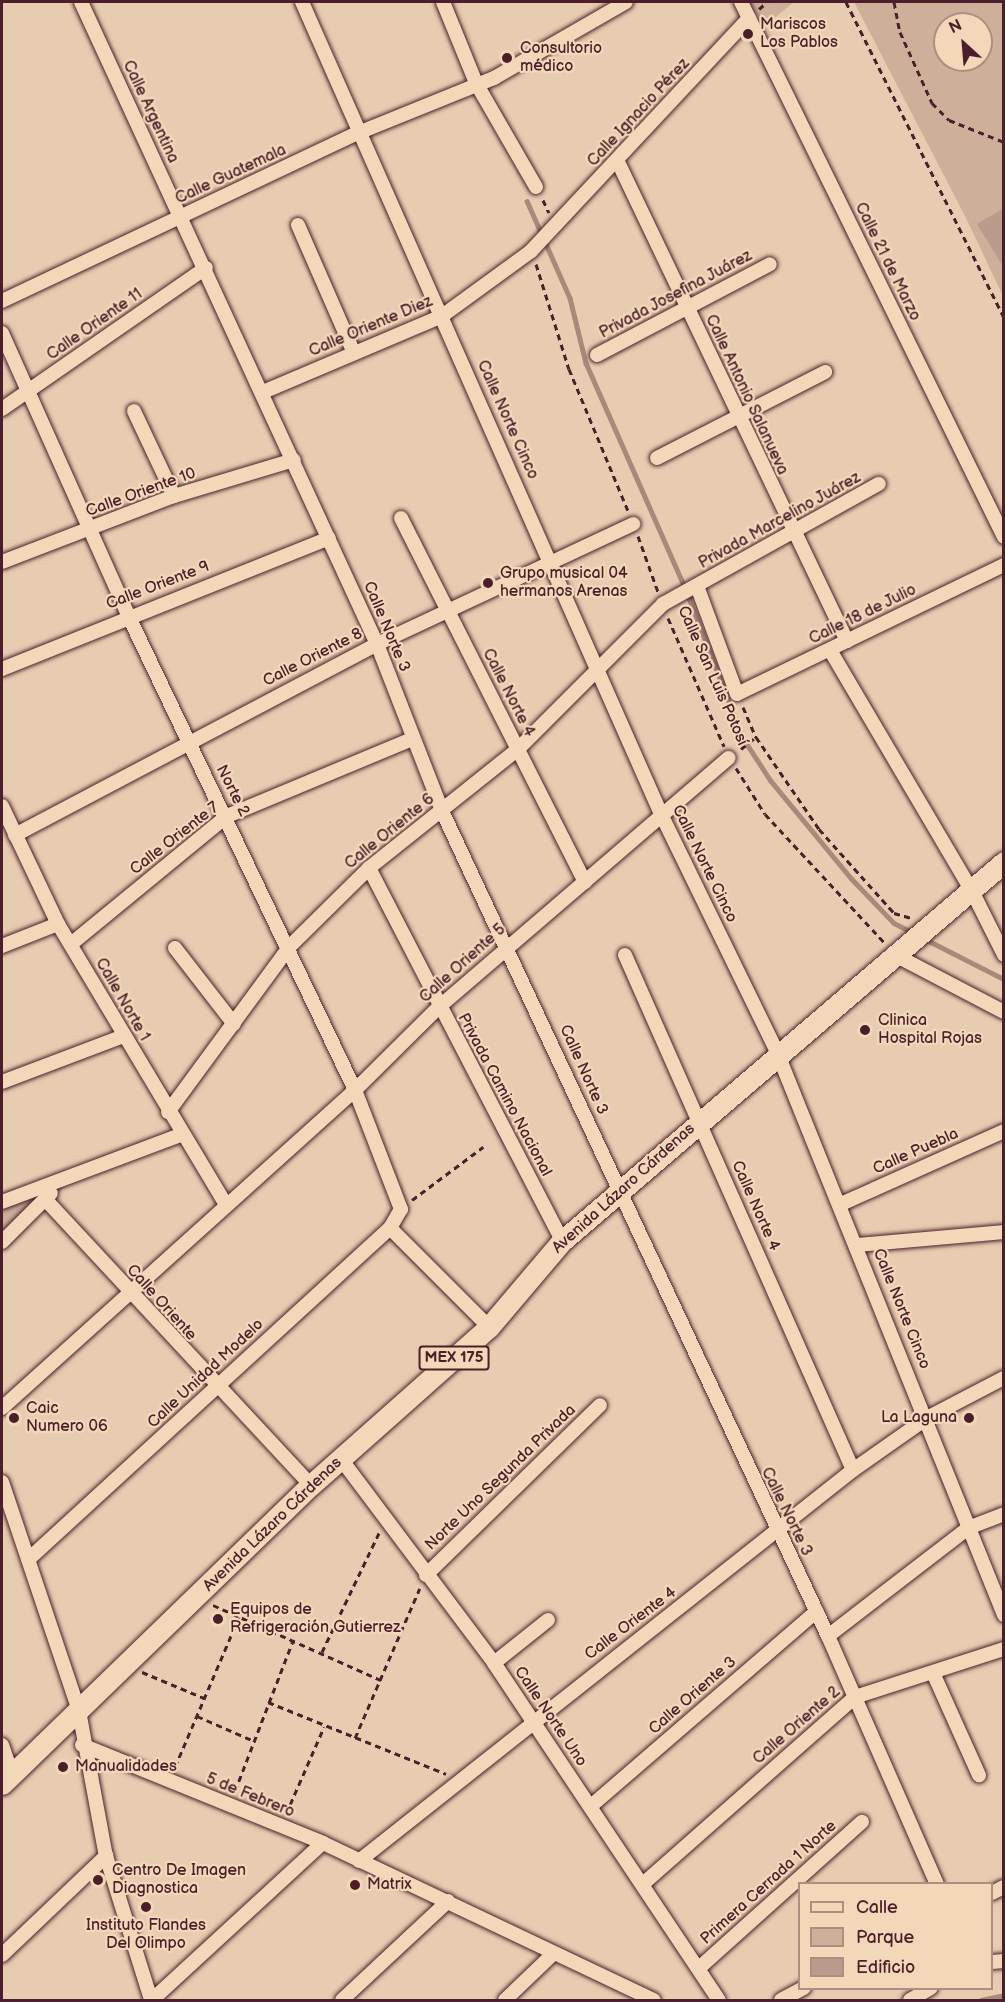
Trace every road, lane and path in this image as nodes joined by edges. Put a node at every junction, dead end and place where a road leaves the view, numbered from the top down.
1 (81, 2) edge
2 (302, 2) edge
3 (443, 2) edge
4 (626, 2) edge
5 (741, 2) edge
6 (846, 2) edge
7 (894, 2) edge
8 (749, 18) junction
9 (476, 83) junction
10 (358, 133) junction
11 (1004, 142) edge
12 (618, 162) junction
13 (536, 187) joint
14 (181, 217) junction
15 (298, 225) dead end
16 (550, 232) junction
17 (531, 251) junction
18 (770, 264) dead end
19 (206, 268) junction
20 (2, 301) edge
21 (688, 309) junction
22 (442, 316) junction
23 (1004, 317) edge
24 (2, 333) edge
25 (354, 353) junction
26 (597, 355) dead end
27 (825, 372) dead end
28 (30, 390) junction
29 (263, 392) junction
30 (2, 410) edge
31 (134, 411) dead end
32 (738, 415) junction
33 (657, 458) dead end
34 (294, 460) junction
35 (879, 484) dead end
36 (174, 496) junction
37 (401, 518) dead end
38 (633, 524) junction
39 (93, 528) junction
40 (791, 530) junction
41 (1004, 537) edge
42 (329, 538) junction
43 (553, 561) junction
44 (2, 562) edge
45 (1004, 565) edge
46 (695, 587) junction
47 (668, 602) junction
48 (448, 610) junction
49 (128, 615) junction
50 (847, 641) junction
51 (377, 644) junction
52 (830, 650) junction
53 (601, 667) junction
54 (2, 669) edge
55 (737, 694) junction
56 (756, 737) junction
57 (412, 739) junction
58 (188, 741) junction
59 (518, 749) junction
60 (729, 758) junction
61 (3, 811) edge
62 (442, 811) junction
63 (661, 814) junction
64 (227, 816) junction
65 (15, 835) junction
66 (1004, 862) edge
67 (369, 868) junction
68 (585, 882) junction
69 (971, 889) junction
70 (58, 924) junction
71 (922, 931) junction
72 (71, 944) junction
73 (2, 945) edge
74 (509, 945) junction
75 (289, 947) junction
76 (175, 948) dead end
77 (625, 955) dead end
78 (896, 955) junction
79 (1004, 955) edge
80 (439, 1007) junction
81 (1004, 1012) edge
82 (234, 1024) junction
83 (124, 1036) junction
84 (777, 1052) junction
85 (2, 1082) edge
86 (356, 1090) junction
87 (168, 1112) junction
88 (699, 1121) junction
89 (1004, 1131) edge
90 (183, 1134) junction
91 (483, 1147) dead end
92 (63, 1180) junction
93 (620, 1191) junction
94 (45, 1199) junction
95 (2, 1202) edge
96 (225, 1203) junction
97 (842, 1204) junction
98 (401, 1209) junction
99 (390, 1228) junction
100 (1004, 1232) edge
101 (562, 1241) junction
102 (2, 1242) edge
103 (858, 1245) junction
104 (130, 1294) junction
105 (489, 1327) junction
106 (1004, 1378) edge
107 (215, 1388) junction
108 (600, 1405) dead end
109 (2, 1408) edge
110 (927, 1418) junction
111 (341, 1459) junction
112 (853, 1470) junction
113 (305, 1479) dead end
114 (2, 1482) edge
115 (1004, 1514) edge
116 (385, 1521) junction
117 (968, 1528) junction
118 (777, 1533) junction
119 (29, 1559) junction
120 (426, 1575) junction
121 (197, 1598) junction
122 (817, 1611) junction
123 (1004, 1615) edge
124 (239, 1617) junction
125 (548, 1620) dead end
126 (828, 1636) junction
127 (293, 1641) junction
128 (1004, 1649) edge
129 (322, 1652) junction
130 (494, 1663) junction
131 (127, 1665) junction
132 (934, 1675) junction
133 (381, 1680) junction
134 (855, 1697) junction
135 (204, 1698) junction
136 (267, 1702) junction
137 (79, 1711) junction
138 (197, 1716) junction
139 (531, 1722) junction
140 (324, 1727) junction
141 (355, 1738) junction
142 (254, 1742) junction
143 (2, 1745) edge
144 (82, 1745) junction
145 (979, 1775) dead end
146 (459, 1778) junction
147 (7, 1779) edge
148 (170, 1781) junction
149 (229, 1806) junction
150 (591, 1806) junction
151 (862, 1822) dead end
152 (280, 1827) junction
153 (323, 1844) junction
154 (106, 1856) junction
155 (359, 1861) junction
156 (936, 1882) edge
157 (644, 1883) junction
158 (448, 1901) junction
159 (4, 1947) edge
160 (552, 1955) junction
161 (699, 1968) junction
162 (802, 1990) edge
163 (929, 1990) edge
164 (151, 2001) edge
165 (342, 2001) edge
166 (505, 2001) edge
167 (654, 2001) edge
168 (719, 2001) edge
169 (781, 2001) edge
170 (910, 2001) edge

1 - 14 street, Calle Argentina
2 - 10 street, Calle Norte Cinco
3 - 9 street
4 - 9 street, Calle Guatemala
5 - 8 street, Calle 21 de Marzo
6 - 23 path
7 - 11 path
8 - 12 street, Calle Ignacio Pérez
8 - 41 street, Calle 21 de Marzo
9 - 10 street, Calle Guatemala
9 - 13 street
10 - 14 street, Calle Guatemala
10 - 22 street, Calle Norte Cinco
12 - 16 street, Calle Ignacio Pérez
12 - 21 street, Calle Antonio Salanueva
13 - 16 path
14 - 19 street, Calle Argentina
14 - 20 street, Calle Guatemala
15 - 25 street
16 - 17 street, Calle Oriente Diez
17 - 22 street, Calle Oriente Diez
17 - 38 path, Calle San Luis Potosí
18 - 21 street, Privada Josefina Juárez
19 - 28 street, Calle Oriente 11
19 - 29 street, Calle Norte 3
21 - 26 street, Privada Josefina Juárez
21 - 32 street, Calle Antonio Salanueva
22 - 25 street, Calle Oriente Diez
22 - 43 street, Calle Norte Cinco
24 - 28 street, Norte 2
25 - 29 street, Calle Oriente Diez
27 - 32 street
28 - 30 street, Calle Oriente 11
28 - 39 street, Norte 2
29 - 34 street, Calle Norte 3
31 - 36 street
32 - 33 street
32 - 40 street, Calle Antonio Salanueva
34 - 36 street, Calle Oriente 10
34 - 42 street, Calle Norte 3
35 - 40 street, Privada Marcelino Juárez
36 - 39 street, Calle Oriente 10
37 - 48 street, Calle Norte 4
38 - 43 street, Calle Oriente 8
38 - 47 path, Calle San Luis Potosí
39 - 44 street, Calle Oriente 10
39 - 49 street, Norte 2
40 - 46 street, Privada Marcelino Juárez
40 - 50 street, Calle Antonio Salanueva
42 - 49 street, Calle Oriente 9
42 - 51 street, Calle Norte 3
43 - 48 street, Calle Oriente 8
43 - 53 street, Calle Norte Cinco
45 - 50 street, Calle 18 de Julio
46 - 47 street, Privada Marcelino Juárez
46 - 55 street, Calle San Luis Potosí
47 - 53 street, Calle Oriente 6
47 - 60 path, Calle San Luis Potosí
48 - 51 street, Calle Oriente 8
48 - 59 street, Calle Norte 4
49 - 54 street, Calle Oriente 9
49 - 58 street, Norte 2
50 - 52 street, Calle 18 de Julio
51 - 57 street, Calle Norte 3
51 - 58 street, Calle Oriente 8
52 - 55 street, Calle 18 de Julio
52 - 69 street
53 - 59 street, Calle Oriente 6
53 - 63 street, Calle Norte Cinco
55 - 56 path, Calle San Luis Potosí
56 - 60 path
56 - 71 path, Calle San Luis Potosí
57 - 62 street, Calle Norte 3
57 - 64 street, Calle Oriente 7
58 - 64 street, Norte 2
58 - 65 street, Calle Oriente 8
59 - 62 street, Calle Oriente 6
59 - 68 street, Calle Norte 4
60 - 63 street, Calle Oriente 5
60 - 78 path, Calle San Luis Potosí
61 - 65 street, Calle Norte 1
62 - 67 street, Calle Oriente 6
62 - 74 street, Calle Norte 3
63 - 68 street, Calle Oriente 5
63 - 84 street, Calle Norte Cinco
64 - 72 street, Calle Oriente 7
64 - 75 street, Norte 2
65 - 70 street, Calle Norte 1
66 - 69 main road, Avenida Lázaro Cárdenas / MEX 175
67 - 75 street, Calle Oriente 6
67 - 80 street, Privada Camino Nacional
68 - 74 street, Calle Oriente 5
69 - 71 main road, Avenida Lázaro Cárdenas / MEX 175
69 - 79 street
70 - 72 street, Calle Norte 1
70 - 73 street
71 - 78 main road, Avenida Lázaro Cárdenas / MEX 175
72 - 83 street, Calle Norte 1
74 - 80 street, Calle Oriente 5
74 - 93 street, Calle Norte 3
75 - 82 street, Calle Oriente 6
75 - 86 street, Norte 2
76 - 82 street
77 - 88 street, Calle Norte 4
78 - 81 street
78 - 84 main road, Avenida Lázaro Cárdenas / MEX 175
80 - 86 street, Calle Oriente 5
80 - 101 street, Privada Camino Nacional
82 - 87 street, Calle Oriente 6
83 - 85 street
83 - 87 street, Calle Norte 1
84 - 88 main road, Avenida Lázaro Cárdenas / MEX 175
84 - 97 street, Calle Norte Cinco
86 - 96 street, Calle Oriente 5
86 - 98 street, Norte 2
87 - 90 street, Calle Norte 1
88 - 93 main road, Avenida Lázaro Cárdenas / MEX 175
88 - 112 street, Calle Norte 4
89 - 97 street, Calle Puebla
90 - 92 street
90 - 96 street, Calle Norte 1
91 - 98 path
92 - 94 street
92 - 95 street
93 - 101 main road, Avenida Lázaro Cárdenas / MEX 175
93 - 118 street, Calle Norte 3
94 - 102 street
94 - 104 street, Calle Oriente
96 - 104 street, Calle Oriente 5
97 - 103 street, Calle Norte Cinco
98 - 99 street, Calle Unidad Modelo
99 - 105 street
99 - 107 street, Calle Unidad Modelo
100 - 103 street
101 - 105 main road, Avenida Lázaro Cárdenas / MEX 175
103 - 110 street, Calle Norte Cinco
104 - 107 street, Calle Oriente
104 - 109 street, Calle Oriente 5
105 - 111 main road, Avenida Lázaro Cárdenas / MEX 175
106 - 110 street, Calle Oriente 4
107 - 113 street, Calle Oriente
107 - 119 street, Calle Unidad Modelo
108 - 120 street, Norte Uno Segunda Privada
110 - 112 street, Calle Oriente 4
110 - 117 street, Calle Norte Cinco
111 - 116 street, Calle Norte Uno
111 - 121 main road, Avenida Lázaro Cárdenas / MEX 175
112 - 118 street, Calle Oriente 4
114 - 119 street
115 - 117 street
116 - 120 street, Calle Norte Uno
116 - 129 path
117 - 123 street, Calle Norte Cinco
117 - 126 street
118 - 122 street, Calle Norte 3
118 - 139 street, Calle Oriente 4
119 - 137 street
120 - 130 street, Calle Norte Uno
120 - 133 path
121 - 124 path
121 - 131 main road, Avenida Lázaro Cárdenas / MEX 175
122 - 126 street, Calle Norte 3
122 - 150 street, Calle Oriente 3
124 - 127 path
124 - 135 path
125 - 130 street
126 - 134 street, Calle Norte 3
127 - 129 path
127 - 136 path
128 - 132 street, Calle Oriente 2
129 - 133 path
130 - 139 street, Calle Norte Uno
131 - 135 path
131 - 137 main road, Avenida Lázaro Cárdenas / MEX 175
132 - 134 street, Calle Oriente 2
132 - 145 street
133 - 141 path
134 - 156 street, Calle Norte 3
134 - 157 street, Calle Oriente 2
135 - 138 path
136 - 140 path
136 - 142 path
137 - 144 street
137 - 147 main road, Avenida Lázaro Cárdenas / MEX 175
138 - 142 path
138 - 148 path
139 - 146 street, Calle Oriente 4
139 - 150 street, Calle Norte Uno
140 - 141 path
140 - 152 path
141 - 146 path
142 - 149 path
143 - 147 street
144 - 148 street, 5 de Febrero
144 - 154 street
146 - 155 street, Calle Oriente 4
148 - 149 street, 5 de Febrero
149 - 152 street, 5 de Febrero
150 - 157 street, Calle Norte Uno
151 - 161 street, Primera Cerrada 1 Norte
152 - 153 street, 5 de Febrero
153 - 155 street, 5 de Febrero
153 - 164 street
154 - 159 street
154 - 164 street
155 - 158 street, 5 de Febrero
157 - 161 street, Calle Norte Uno
158 - 160 street, 5 de Febrero
158 - 165 street
160 - 166 street
160 - 167 street, 5 de Febrero
161 - 168 street, Calle Norte Uno
162 - 169 street
163 - 170 street

